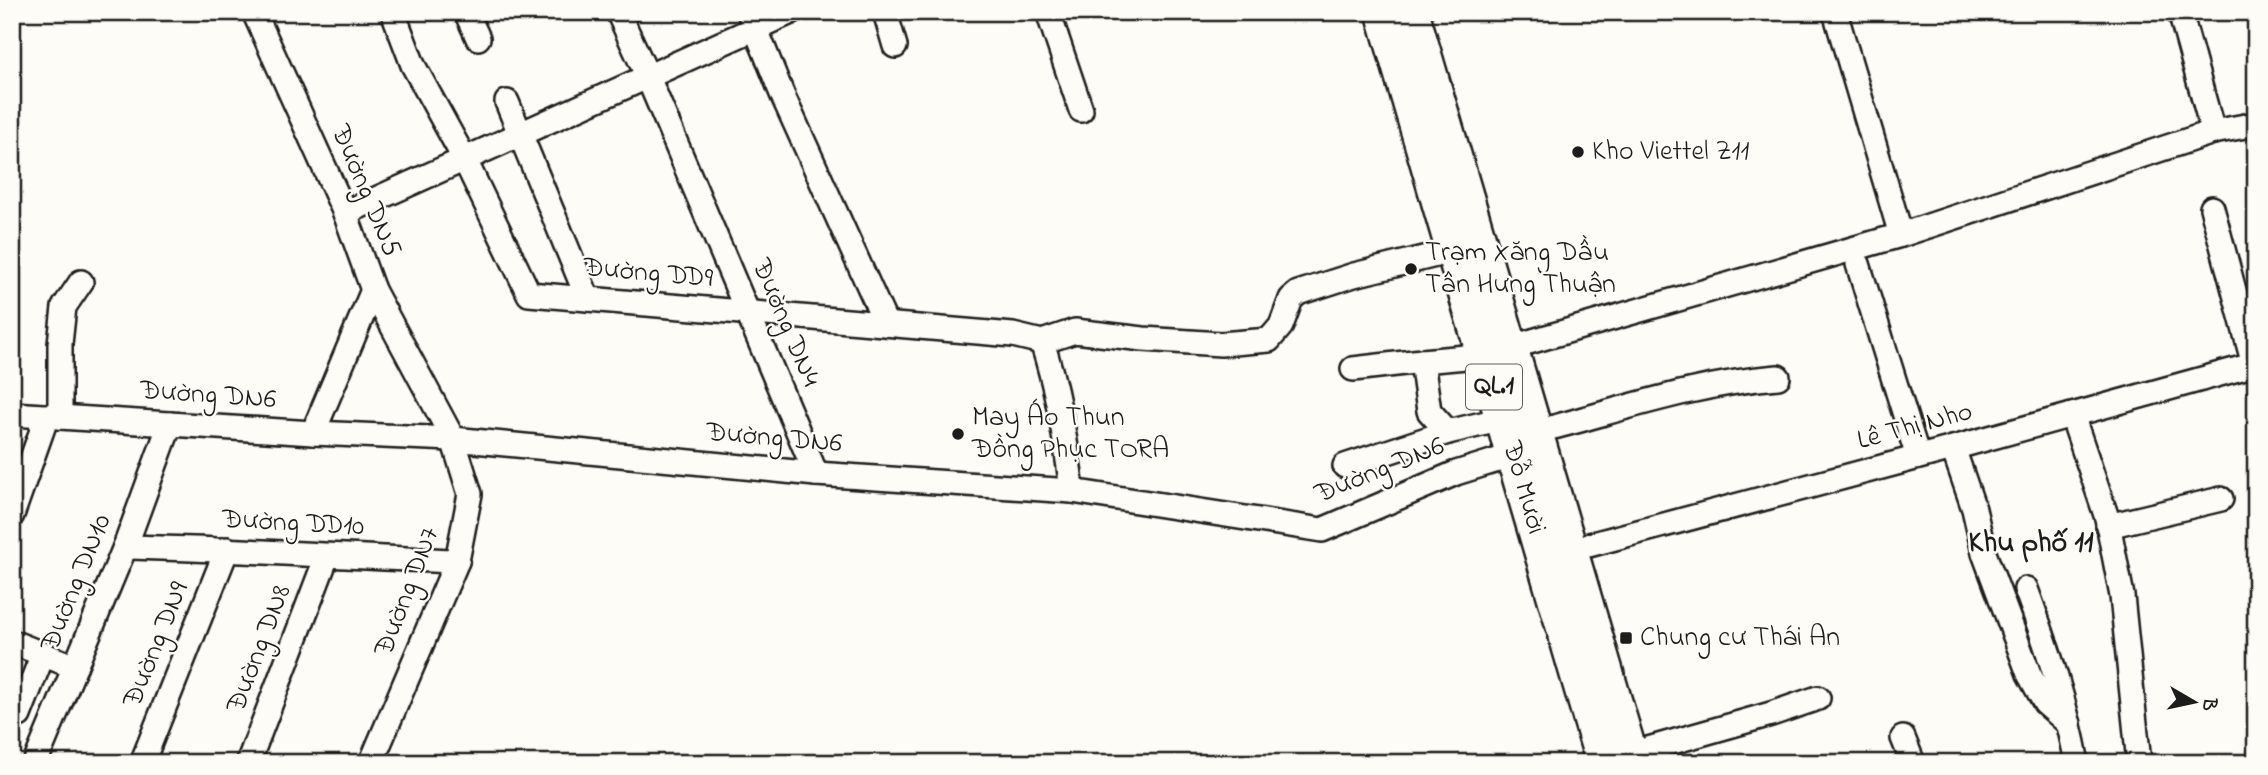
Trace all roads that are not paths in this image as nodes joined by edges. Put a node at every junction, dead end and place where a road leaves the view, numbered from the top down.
1 (254, 12) edge
2 (393, 12) edge
3 (466, 12) edge
4 (618, 12) edge
5 (791, 12) edge
6 (885, 12) edge
7 (1048, 12) edge
8 (1364, 12) edge
9 (1383, 12) edge
10 (1412, 12) edge
11 (1433, 12) edge
12 (1835, 12) edge
13 (2180, 12) edge
14 (752, 20) edge
15 (478, 38) dead end
16 (895, 46) dead end
17 (648, 75) junction
18 (508, 102) dead end
19 (1081, 110) dead end
20 (2256, 124) edge
21 (2213, 131) junction
22 (522, 132) junction
23 (464, 158) junction
24 (2212, 208) dead end
25 (345, 213) junction
26 (1901, 235) junction
27 (1436, 255) junction
28 (1858, 264) dead end
29 (81, 282) dead end
30 (373, 290) junction
31 (588, 299) junction
32 (748, 313) junction
33 (886, 324) junction
34 (1042, 342) junction
35 (1529, 342) junction
36 (1466, 357) junction
37 (1422, 361) junction
38 (2255, 364) edge
39 (1353, 369) dead end
40 (1778, 377) dead end
41 (12, 414) edge
42 (2072, 415) junction
43 (54, 416) junction
44 (1486, 423) junction
45 (170, 424) junction
46 (1554, 427) junction
47 (1448, 432) junction
48 (313, 433) junction
49 (453, 439) junction
50 (1953, 448) junction
51 (1505, 457) junction
52 (1918, 457) junction
53 (1345, 466) dead end
54 (816, 474) junction
55 (1072, 491) junction
56 (2221, 499) dead end
57 (12, 515) edge
58 (2108, 526) junction
59 (125, 547) junction
60 (1580, 547) junction
61 (227, 549) junction
62 (327, 556) junction
63 (457, 561) junction
64 (2026, 589) dead end
65 (12, 642) edge
66 (43, 654) junction
67 (75, 667) junction
68 (1818, 698) dead end
69 (15, 714) edge
70 (2069, 724) junction
71 (50, 727) junction
72 (1903, 738) dead end
73 (1644, 758) edge
74 (35, 763) edge
75 (142, 763) edge
76 (248, 763) edge
77 (371, 763) edge
78 (1584, 763) edge
79 (1603, 763) edge
80 (1913, 763) edge
81 (2077, 763) edge
82 (2139, 763) edge

1 - 25 street, Đường DN5
2 - 23 street
3 - 15 street
4 - 17 street
5 - 14 street
6 - 16 street
7 - 19 street
8 - 27 highway, Đỗ Mười / QL.1
9 - 51 highway, Đỗ Mười / QL.1
10 - 60 highway, Đỗ Mười / QL.1
11 - 35 highway, Đỗ Mười / QL.1
12 - 26 street
13 - 21 street
14 - 17 street
14 - 33 street
17 - 22 street
17 - 32 street, Đường DN4
18 - 22 street
20 - 21 street
21 - 26 street
22 - 23 street
22 - 31 street
23 - 25 street
23 - 31 street, Đường DD9
24 - 38 street
25 - 30 street, Đường DN5
26 - 35 street
27 - 34 street
27 - 36 highway, Đỗ Mười / QL.1
28 - 52 street
29 - 43 street
30 - 48 street, Đường DN5
30 - 49 street, Đường DN7
31 - 32 street, Đường DD9
32 - 33 street, Đường DD9
32 - 54 street, Đường DN4
33 - 34 street, Đường DD9
34 - 55 street
35 - 46 highway, Đỗ Mười / QL.1
36 - 37 street
36 - 44 highway, Đỗ Mười / QL.1
37 - 39 street
37 - 47 street
38 - 42 street, Lê Thị Nho
40 - 46 street
41 - 43 street, Đường DN6
42 - 50 street, Lê Thị Nho
42 - 58 street
43 - 45 street, Đường DN6
43 - 57 street
44 - 47 street
44 - 51 highway, Đỗ Mười / QL.1
45 - 48 street, Đường DN6
45 - 59 street, Đường DN10
46 - 60 highway, Đỗ Mười / QL.1
47 - 53 street
48 - 49 street, Đường DN6
49 - 54 street, Đường DN6
49 - 63 street, Đường DN7
50 - 52 street, Lê Thị Nho
50 - 70 street
51 - 55 street, Đường DN6
51 - 78 highway, Đỗ Mười / QL.1
51 - 79 highway, Đỗ Mười / QL.1
52 - 60 street, Lê Thị Nho
54 - 55 street, Đường DN6
56 - 58 street
58 - 82 street
59 - 61 street, Đường DD10
59 - 67 street, Đường DN10
60 - 73 highway, Đỗ Mười / QL.1
61 - 62 street, Đường DD10
61 - 75 street, Đường DN9
62 - 63 street, Đường DD10
62 - 76 street, Đường DN8
63 - 77 street, Đường DN7
64 - 70 street
65 - 66 street
66 - 67 street
66 - 69 street
67 - 71 street, Đường DN10
68 - 73 street
69 - 71 street
70 - 81 street
71 - 74 street, Đường DN10
72 - 80 street

